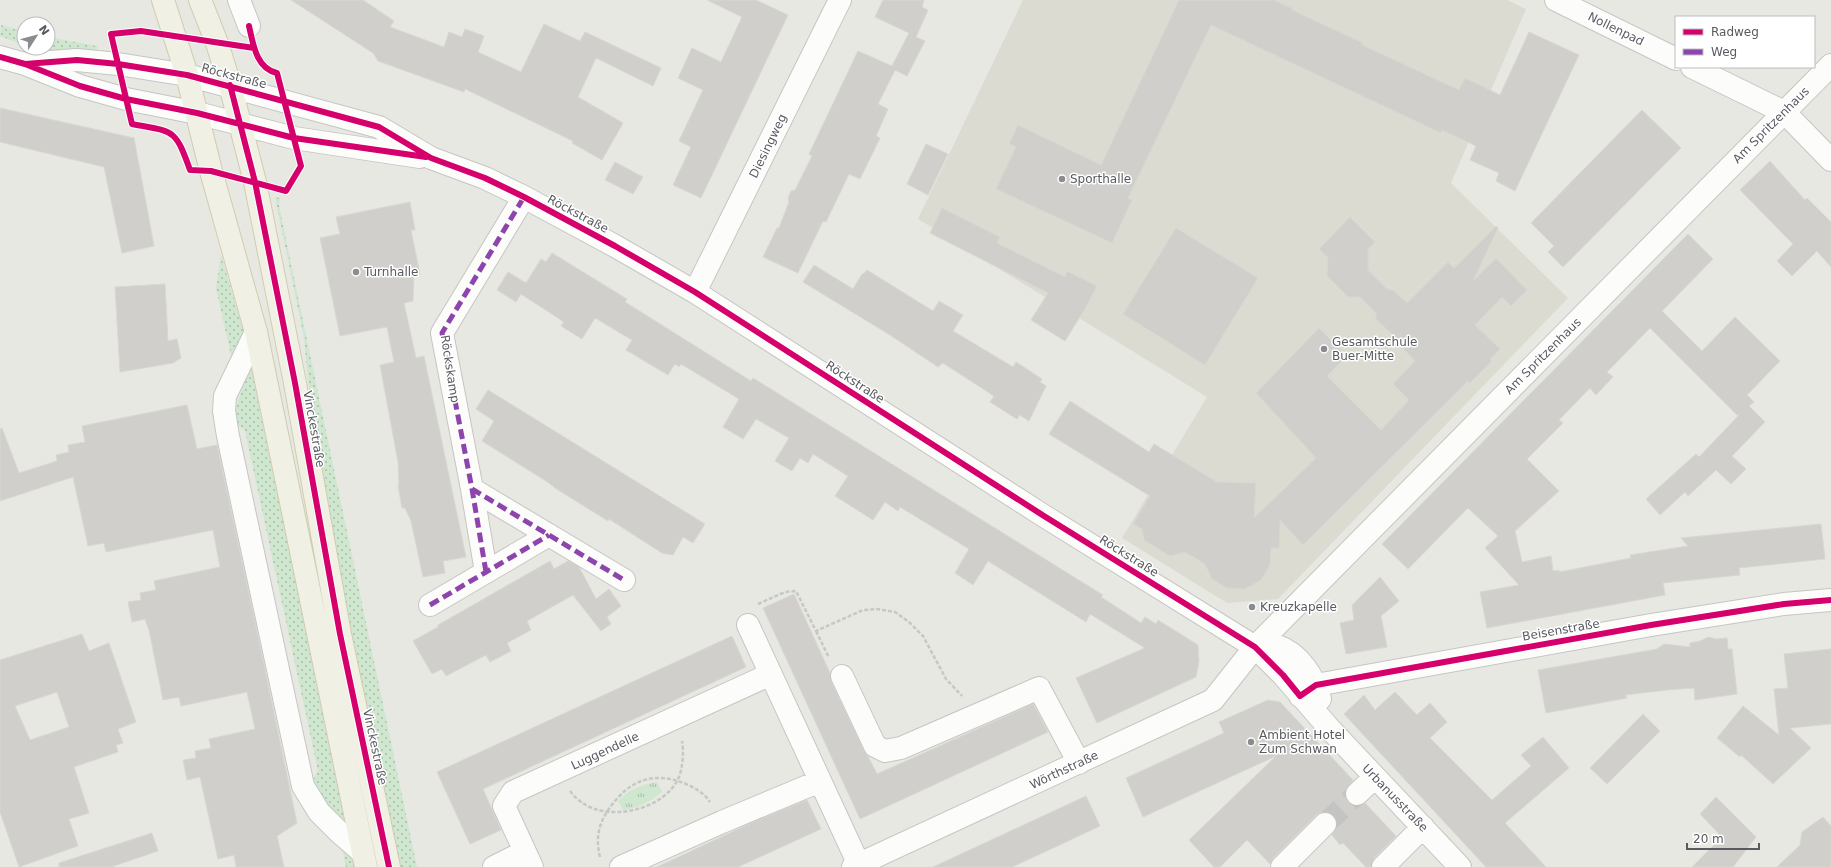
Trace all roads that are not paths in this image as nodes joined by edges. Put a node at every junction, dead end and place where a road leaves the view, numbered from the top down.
1 (162, 0) edge
2 (200, 0) edge
3 (239, 0) edge
4 (1556, 0) edge
5 (836, 1) edge
6 (249, 26) dead end
7 (0, 58) edge
8 (1675, 59) edge
9 (25, 64) junction
10 (1831, 65) edge
11 (1694, 68) edge
12 (187, 75) junction
13 (230, 85) junction
14 (1784, 112) junction
15 (197, 113) junction
16 (239, 123) junction
17 (431, 158) junction
18 (1831, 160) edge
19 (524, 197) junction
20 (695, 292) junction
21 (256, 332) junction
22 (472, 489) junction
23 (549, 535) junction
24 (486, 572) junction
25 (624, 580) dead end
26 (1831, 600) edge
27 (430, 605) dead end
28 (748, 625) road end
29 (1255, 647) junction
30 (771, 674) junction
31 (842, 676) road end
32 (1308, 691) junction
33 (1078, 763) junction
34 (1375, 777) junction
35 (820, 781) junction
36 (1357, 794) tunnel mouth
37 (1325, 824) tunnel mouth
38 (1423, 827) junction
39 (364, 859) edge
40 (528, 859) edge
41 (611, 863) edge
42 (857, 866) edge
43 (1284, 866) edge
44 (389, 867) edge
45 (494, 867) edge
46 (1382, 867) edge
47 (1460, 867) edge

1 - 12 main road
2 - 13 main road, Vinckestraße
3 - 6 street
4 - 8 street, Nollenpad
5 - 20 street, Diesingweg
7 - 9 street
9 - 12 street, Röckstraße
9 - 15 street, Röckstraße
10 - 14 street, Am Spritzenhaus
11 - 14 street
12 - 13 street, Röckstraße
12 - 15 main road
13 - 16 main road, Vinckestraße
13 - 17 street, Röckstraße
14 - 18 street
14 - 29 street, Am Spritzenhaus
15 - 16 street, Röckstraße
15 - 21 main road
16 - 17 street, Röckstraße
16 - 44 main road, Vinckestraße
17 - 19 street, Röckstraße
19 - 20 street, Röckstraße
19 - 22 street, Röckskamp
20 - 29 street, Röckstraße
21 - 39 main road
21 - 39 street
22 - 23 street
22 - 24 street, Röckskamp
23 - 24 street
23 - 25 street
24 - 27 street
26 - 32 street, Beisenstraße
28 - 30 street
29 - 32 street, Urbanusstraße
29 - 33 street, Wörthstraße
30 - 35 street
30 - 40 street, Luggendelle
31 - 33 street
32 - 34 street, Urbanusstraße
33 - 42 street, Wörthstraße
34 - 36 street
34 - 38 street, Urbanusstraße
35 - 41 street
35 - 42 street
37 - 43 street
38 - 46 street
38 - 47 street, Urbanusstraße
40 - 45 street

